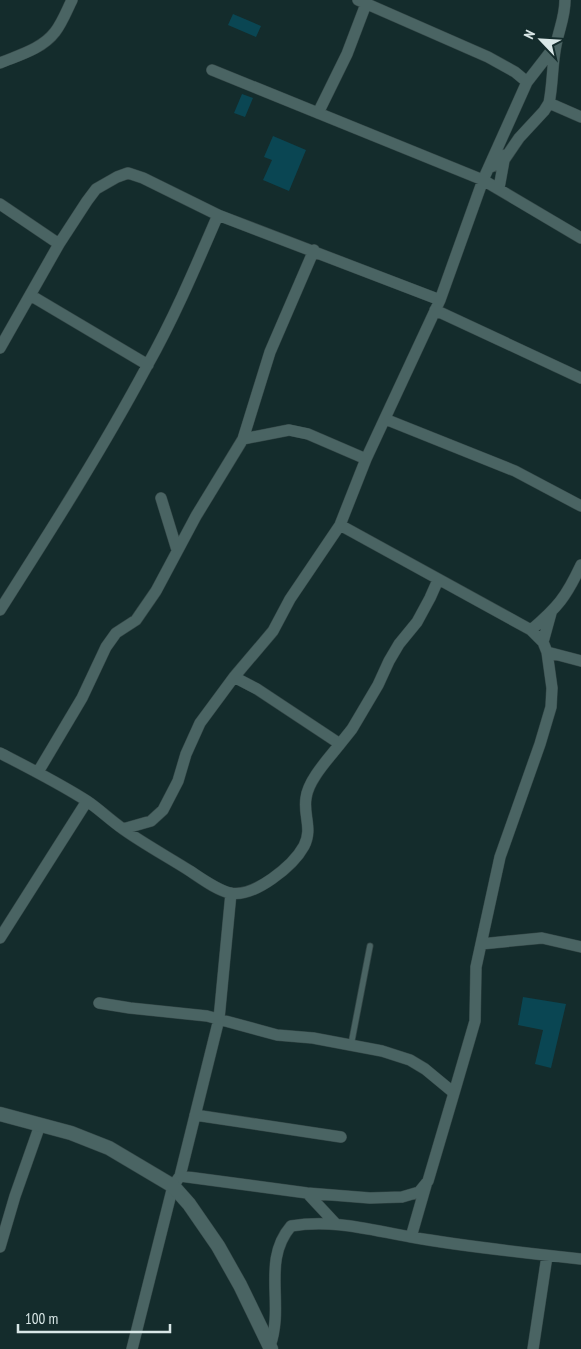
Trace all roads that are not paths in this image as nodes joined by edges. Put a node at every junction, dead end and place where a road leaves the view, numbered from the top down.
1 (72, 0) edge
2 (564, 0) edge
3 (362, 2) edge
4 (555, 46) junction
5 (0, 63) edge
6 (212, 70) dead end
7 (527, 82) junction
8 (548, 103) junction
9 (318, 113) junction
10 (581, 117) edge
11 (502, 138) junction
12 (504, 160) junction
13 (489, 168) junction
14 (484, 180) junction
15 (499, 188) junction
16 (0, 204) edge
17 (218, 215) junction
18 (581, 238) edge
19 (58, 244) junction
20 (314, 250) junction
21 (30, 295) junction
22 (438, 305) junction
23 (0, 348) edge
24 (148, 365) junction
25 (581, 378) edge
26 (384, 419) junction
27 (243, 439) junction
28 (366, 459) junction
29 (161, 498) dead end
30 (581, 506) edge
31 (340, 525) junction
32 (177, 550) junction
33 (581, 565) edge
34 (438, 580) junction
35 (0, 610) edge
36 (551, 613) junction
37 (531, 630) junction
38 (545, 647) junction
39 (581, 660) edge
40 (234, 678) junction
41 (340, 744) junction
42 (0, 753) edge
43 (38, 772) junction
44 (87, 801) junction
45 (123, 830) junction
46 (230, 893) junction
47 (0, 938) edge
48 (481, 944) junction
49 (370, 946) dead end
50 (581, 947) edge
51 (99, 1003) dead end
52 (218, 1019) junction
53 (351, 1045) junction
54 (454, 1093) junction
55 (0, 1114) edge
56 (195, 1115) junction
57 (40, 1126) junction
58 (341, 1137) dead end
59 (177, 1181) junction
60 (428, 1181) junction
61 (307, 1193) junction
62 (335, 1223) junction
63 (411, 1237) junction
64 (0, 1247) edge
65 (547, 1256) junction
66 (581, 1260) edge
67 (271, 1347) edge
68 (132, 1349) edge
69 (533, 1349) edge

1 - 5 street
2 - 4 street
3 - 7 street
3 - 9 street
4 - 7 street
4 - 8 street
6 - 9 street
7 - 11 street
8 - 10 street
8 - 12 street
9 - 14 street
11 - 12 street
11 - 13 street
12 - 13 street
12 - 15 street
13 - 14 street
14 - 15 street
14 - 22 street
15 - 18 street
16 - 19 street
17 - 19 street
17 - 20 street
17 - 24 street
19 - 21 street
20 - 22 street
20 - 27 street
21 - 23 street
21 - 24 street
22 - 25 street
22 - 26 street
24 - 35 street
26 - 28 street
26 - 30 street
27 - 28 street
27 - 32 street
28 - 31 street
29 - 32 street
31 - 34 street
31 - 40 street
32 - 43 street
33 - 36 street
34 - 37 street
34 - 41 street
36 - 37 street
36 - 38 street
37 - 38 street
38 - 39 street
38 - 48 street
40 - 41 street
40 - 45 street
41 - 46 street
42 - 43 street
43 - 44 street
44 - 45 street
44 - 47 street
45 - 46 street
46 - 52 street
48 - 50 street
48 - 54 street
49 - 53 lane
51 - 52 street
52 - 53 street
52 - 56 street
53 - 54 street
54 - 60 street
55 - 57 street
56 - 58 street
56 - 59 street
57 - 59 street
57 - 64 street
59 - 61 street
59 - 67 street
59 - 68 street
60 - 61 street
60 - 63 street
61 - 62 street
62 - 63 street
62 - 67 street
63 - 65 street
65 - 66 street
65 - 69 street

